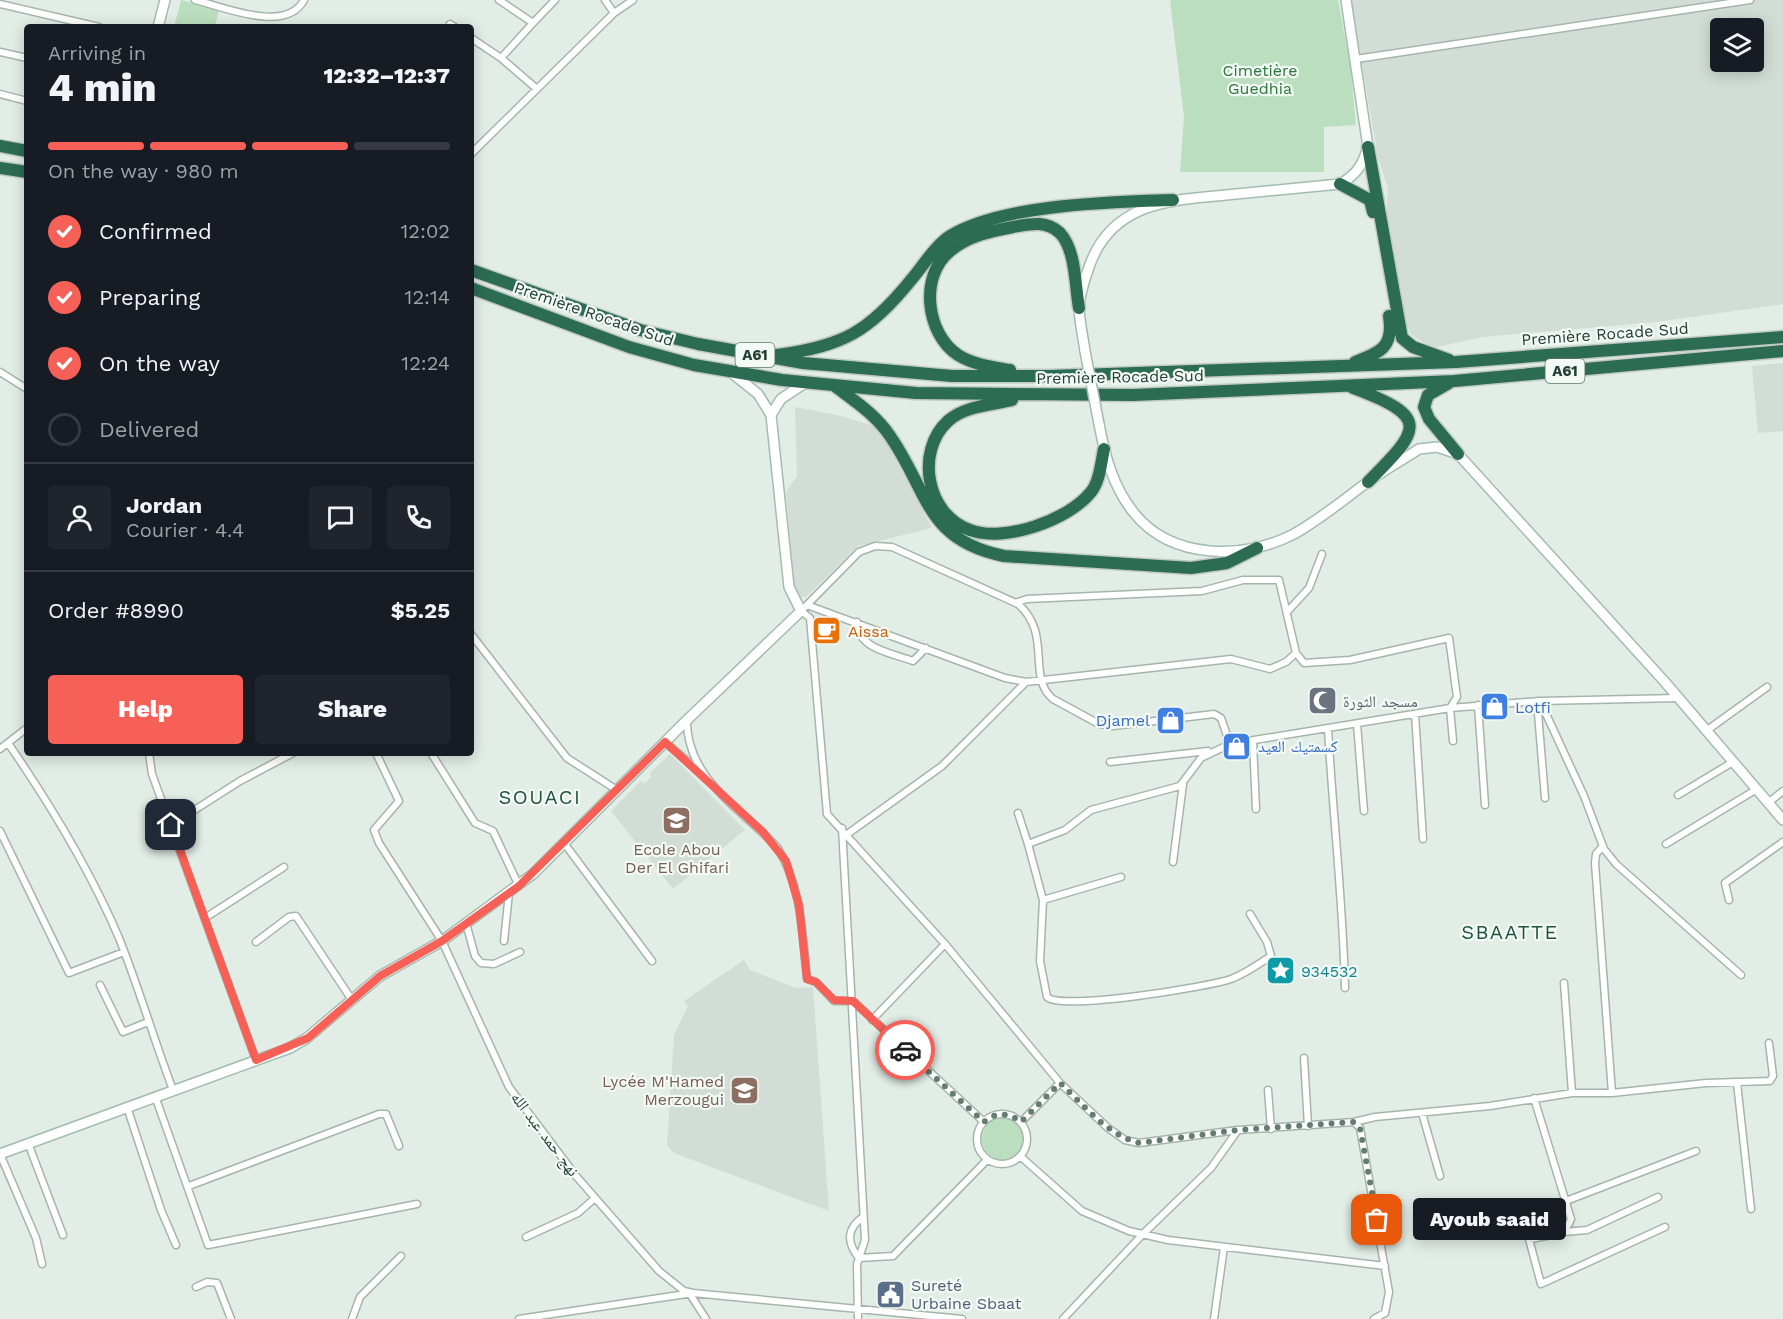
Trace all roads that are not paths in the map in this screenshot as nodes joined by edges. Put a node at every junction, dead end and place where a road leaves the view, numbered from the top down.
1 (165, 0) edge
2 (195, 0) edge
3 (304, 0) edge
4 (499, 0) edge
5 (555, 0) edge
6 (605, 0) edge
7 (633, 0) edge
8 (1346, 0) edge
9 (1750, 0) edge
10 (0, 4) edge
11 (614, 13) junction
12 (533, 23) junction
13 (86, 24) edge
14 (159, 24) edge
15 (474, 40) edge
16 (0, 52) edge
17 (24, 57) edge
18 (501, 58) junction
19 (1356, 58) junction
20 (537, 89) junction
21 (0, 94) edge
22 (24, 100) edge
23 (0, 146) edge
24 (1368, 147) junction
25 (24, 150) edge
26 (474, 151) edge
27 (0, 168) edge
28 (24, 172) edge
29 (1340, 184) junction
30 (1173, 200) junction
31 (474, 271) edge
32 (474, 289) edge
33 (1079, 308) junction
34 (1783, 337) edge
35 (1783, 351) edge
36 (764, 356) junction
37 (1456, 362) junction
38 (1347, 365) junction
39 (0, 372) edge
40 (728, 372) junction
41 (1050, 376) junction
42 (1454, 381) junction
43 (805, 383) junction
44 (1347, 385) junction
45 (24, 387) edge
46 (835, 387) junction
47 (1029, 396) junction
48 (771, 415) junction
49 (1104, 449) junction
50 (1458, 454) junction
51 (1368, 482) junction
52 (1257, 548) junction
53 (1322, 554) dead end
54 (1015, 603) junction
55 (804, 608) junction
56 (1287, 612) junction
57 (857, 622) junction
58 (474, 638) edge
59 (926, 648) junction
60 (1296, 653) junction
61 (1041, 681) junction
62 (1026, 682) junction
63 (1767, 687) dead end
64 (1678, 698) junction
65 (1538, 701) junction
66 (1478, 705) junction
67 (1450, 708) junction
68 (1415, 714) junction
69 (687, 720) junction
70 (1358, 724) junction
71 (1328, 729) junction
72 (24, 730) edge
73 (1706, 731) junction
74 (1453, 741) dead end
75 (8, 742) junction
76 (665, 742) junction
77 (1253, 742) junction
78 (1230, 744) junction
79 (0, 749) edge
80 (1213, 751) junction
81 (149, 756) edge
82 (287, 756) edge
83 (377, 756) edge
84 (434, 756) edge
85 (1110, 762) dead end
86 (1733, 762) junction
87 (703, 774) junction
88 (1183, 784) junction
89 (1757, 789) junction
90 (617, 790) junction
91 (1783, 791) edge
92 (1678, 795) dead end
93 (1545, 798) dead end
94 (1768, 803) junction
95 (1485, 805) dead end
96 (1256, 809) dead end
97 (1364, 811) dead end
98 (1018, 813) dead end
99 (1783, 820) edge
100 (171, 825) junction
101 (0, 831) edge
102 (845, 836) junction
103 (1423, 839) dead end
104 (1783, 842) edge
105 (564, 843) junction
106 (1028, 844) junction
107 (1666, 844) dead end
108 (1603, 846) junction
109 (1173, 862) dead end
110 (284, 867) dead end
111 (1121, 877) dead end
112 (519, 886) junction
113 (509, 893) junction
114 (1043, 900) junction
115 (1730, 900) dead end
116 (1250, 914) dead end
117 (205, 918) junction
118 (466, 923) junction
119 (442, 941) junction
120 (504, 941) dead end
121 (256, 942) dead end
122 (945, 944) junction
123 (124, 952) junction
124 (520, 952) dead end
125 (652, 961) dead end
126 (1741, 975) dead end
127 (1564, 983) dead end
128 (100, 985) dead end
129 (1345, 988) dead end
130 (352, 1000) junction
131 (853, 1001) junction
132 (872, 1020) junction
133 (148, 1022) junction
134 (1769, 1043) dead end
135 (1304, 1058) dead end
136 (256, 1060) junction
137 (1060, 1083) junction
138 (1737, 1083) junction
139 (174, 1090) junction
140 (1268, 1090) dead end
141 (1572, 1093) junction
142 (1612, 1093) junction
143 (155, 1096) junction
144 (1534, 1098) junction
145 (127, 1107) junction
146 (1422, 1113) junction
147 (984, 1122) junction
148 (1021, 1122) junction
149 (1354, 1122) junction
150 (1308, 1126) junction
151 (1271, 1129) junction
152 (1238, 1130) junction
153 (28, 1143) junction
154 (399, 1146) dead end
155 (1696, 1151) dead end
156 (0, 1154) edge
157 (1020, 1156) junction
158 (987, 1160) junction
159 (1440, 1176) dead end
160 (189, 1186) junction
161 (1658, 1197) dead end
162 (595, 1198) junction
163 (1566, 1201) junction
164 (417, 1204) dead end
165 (1751, 1209) dead end
166 (863, 1216) junction
167 (1665, 1227) dead end
168 (1562, 1232) junction
169 (1143, 1234) junction
170 (63, 1235) dead end
171 (526, 1238) dead end
172 (176, 1245) dead end
173 (1224, 1247) junction
174 (401, 1256) dead end
175 (859, 1258) junction
176 (42, 1264) dead end
177 (1385, 1266) junction
178 (196, 1287) dead end
179 (692, 1293) junction
180 (857, 1310) junction
181 (231, 1319) edge
182 (352, 1319) edge
183 (519, 1319) edge
184 (706, 1319) edge
185 (858, 1319) edge
186 (962, 1319) edge
187 (1063, 1319) edge
188 (1214, 1319) edge
189 (1374, 1319) edge

1 - 14 main road
2 - 3 street
4 - 12 street
5 - 12 street
6 - 11 street
7 - 11 street
8 - 19 main road
9 - 19 street
10 - 13 street
11 - 20 street
12 - 18 street
15 - 18 street
16 - 17 street
18 - 20 street
19 - 24 main road
20 - 26 street
21 - 22 street
23 - 25 highway
24 - 29 main road
24 - 37 highway
27 - 28 highway
29 - 30 main road
29 - 38 highway
30 - 33 main road
30 - 36 highway
31 - 36 highway, Première Rocade Sud / A61
32 - 40 highway, Première Rocade Sud / A61
33 - 41 highway
33 - 49 main road, bridge
34 - 37 highway, Première Rocade Sud / A61
35 - 42 highway, Première Rocade Sud / A61
36 - 41 highway, Première Rocade Sud / A61
37 - 38 highway, Première Rocade Sud / A61
38 - 41 highway, Première Rocade Sud / A61
39 - 45 street
40 - 43 highway, Première Rocade Sud / A61
40 - 48 main road
42 - 44 highway, Première Rocade Sud / A61
42 - 50 highway
43 - 46 highway, Première Rocade Sud / A61
43 - 48 main road
44 - 47 highway, Première Rocade Sud / A61
44 - 51 highway
46 - 47 highway, Première Rocade Sud / A61
46 - 52 highway
47 - 49 highway
48 - 55 main road
49 - 52 main road
50 - 51 main road
50 - 64 main road
51 - 52 main road
53 - 56 street
54 - 55 street
54 - 56 street
54 - 61 street
55 - 57 street
55 - 69 main road
55 - 102 street
56 - 60 street
57 - 59 street
57 - 59 street
58 - 90 street
59 - 62 street
60 - 61 street
60 - 67 street
61 - 62 street
61 - 78 street
62 - 102 street
63 - 73 street
64 - 65 street
64 - 73 main road
65 - 66 street
65 - 93 street
65 - 108 street
66 - 67 street
66 - 95 street
67 - 68 street
67 - 74 street
68 - 70 street
68 - 103 street
69 - 76 main road
69 - 87 street
70 - 71 street
70 - 97 street
71 - 77 street
71 - 129 street
72 - 75 street
73 - 86 main road
75 - 79 street
75 - 123 street
76 - 87 street
76 - 90 main road
77 - 78 street
77 - 96 street
78 - 80 street
80 - 85 street
80 - 88 street
81 - 100 street
82 - 100 street
83 - 119 street, نهج حمد عبد الله
84 - 112 street
86 - 89 main road
86 - 92 street
87 - 131 street
88 - 106 street
88 - 109 street
89 - 94 main road
89 - 107 street
90 - 105 main road
91 - 94 street
94 - 99 main road
98 - 106 street
100 - 117 street
101 - 123 street
102 - 122 street
102 - 131 street
104 - 115 street
105 - 112 main road
105 - 125 street
106 - 114 street
108 - 126 street
108 - 142 street
110 - 117 street
111 - 114 street
112 - 113 main road
113 - 118 main road
113 - 120 street
114 - 116 street
117 - 136 street
118 - 119 main road
118 - 124 street
119 - 130 main road
119 - 162 street, نهج حمد عبد الله
121 - 130 street
122 - 132 street
122 - 137 street
123 - 133 street
127 - 141 street
128 - 133 street
130 - 136 main road
131 - 132 street
131 - 166 street
132 - 147 street
133 - 139 street
134 - 138 street
135 - 150 street
136 - 139 main road
137 - 148 street
137 - 152 street
138 - 142 street
138 - 165 street
139 - 143 main road
140 - 151 street
141 - 142 street
141 - 144 street
143 - 145 main road
143 - 160 street
144 - 146 street
144 - 163 street
145 - 153 main road
145 - 172 street
146 - 149 street
146 - 159 street
147 - 148 street
147 - 158 street
148 - 157 street
149 - 150 street
149 - 177 street
150 - 151 street
151 - 152 street
152 - 169 street
153 - 156 main road
153 - 170 street
154 - 160 street
155 - 163 street
156 - 176 street
157 - 158 street
157 - 169 street
158 - 175 street
160 - 164 street
161 - 168 street
162 - 171 street
162 - 179 street, نهج حمد عبد الله
163 - 168 street
166 - 175 street
166 - 175 street
167 - 168 street
169 - 173 street
169 - 187 street
173 - 177 street
173 - 188 street
174 - 182 street
175 - 180 street
177 - 189 street
178 - 181 street
179 - 180 street
179 - 183 street
179 - 184 street
180 - 185 street
180 - 186 street

